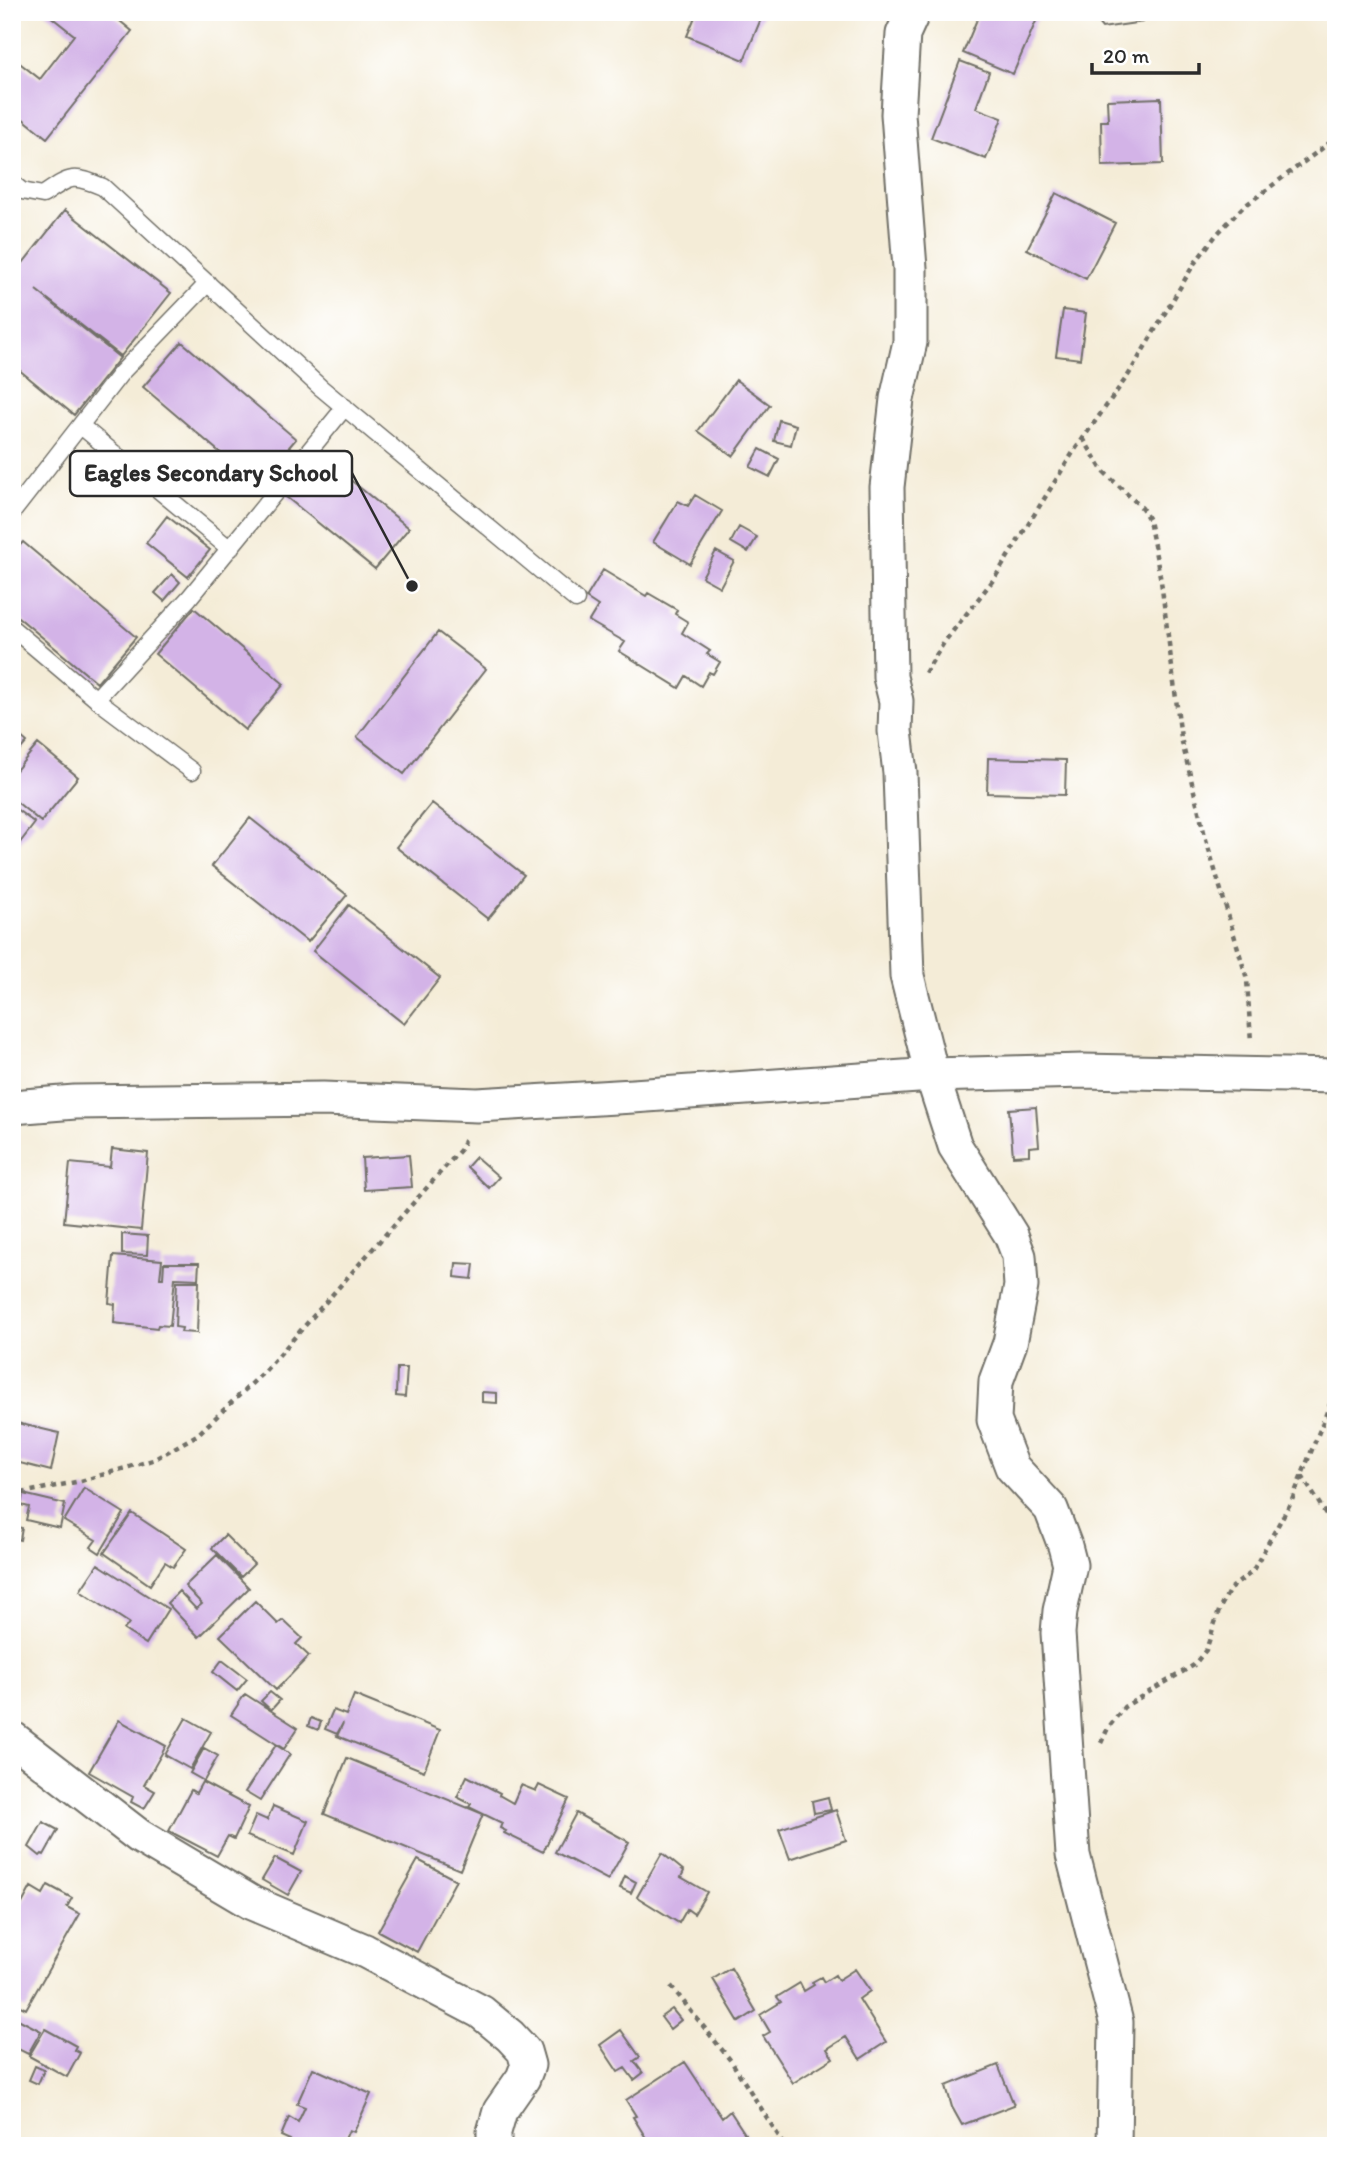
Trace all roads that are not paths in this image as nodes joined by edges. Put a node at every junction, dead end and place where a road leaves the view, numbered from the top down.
1 (913, 12) edge
2 (15, 192) edge
3 (208, 283) junction
4 (345, 407) junction
5 (81, 426) junction
6 (12, 513) edge
7 (230, 549) junction
8 (576, 600) dead end
9 (12, 628) edge
10 (96, 699) junction
11 (192, 771) dead end
12 (932, 1075) junction
13 (1336, 1076) edge
14 (12, 1107) edge
15 (12, 1738) edge
16 (494, 2146) edge
17 (1114, 2146) edge

1 - 12 street
2 - 3 lane
3 - 4 lane
3 - 5 lane
4 - 7 lane
4 - 8 lane
5 - 6 lane
5 - 7 lane
7 - 10 lane
9 - 10 lane
10 - 11 lane
12 - 13 street
12 - 14 street
12 - 17 street
15 - 16 street

